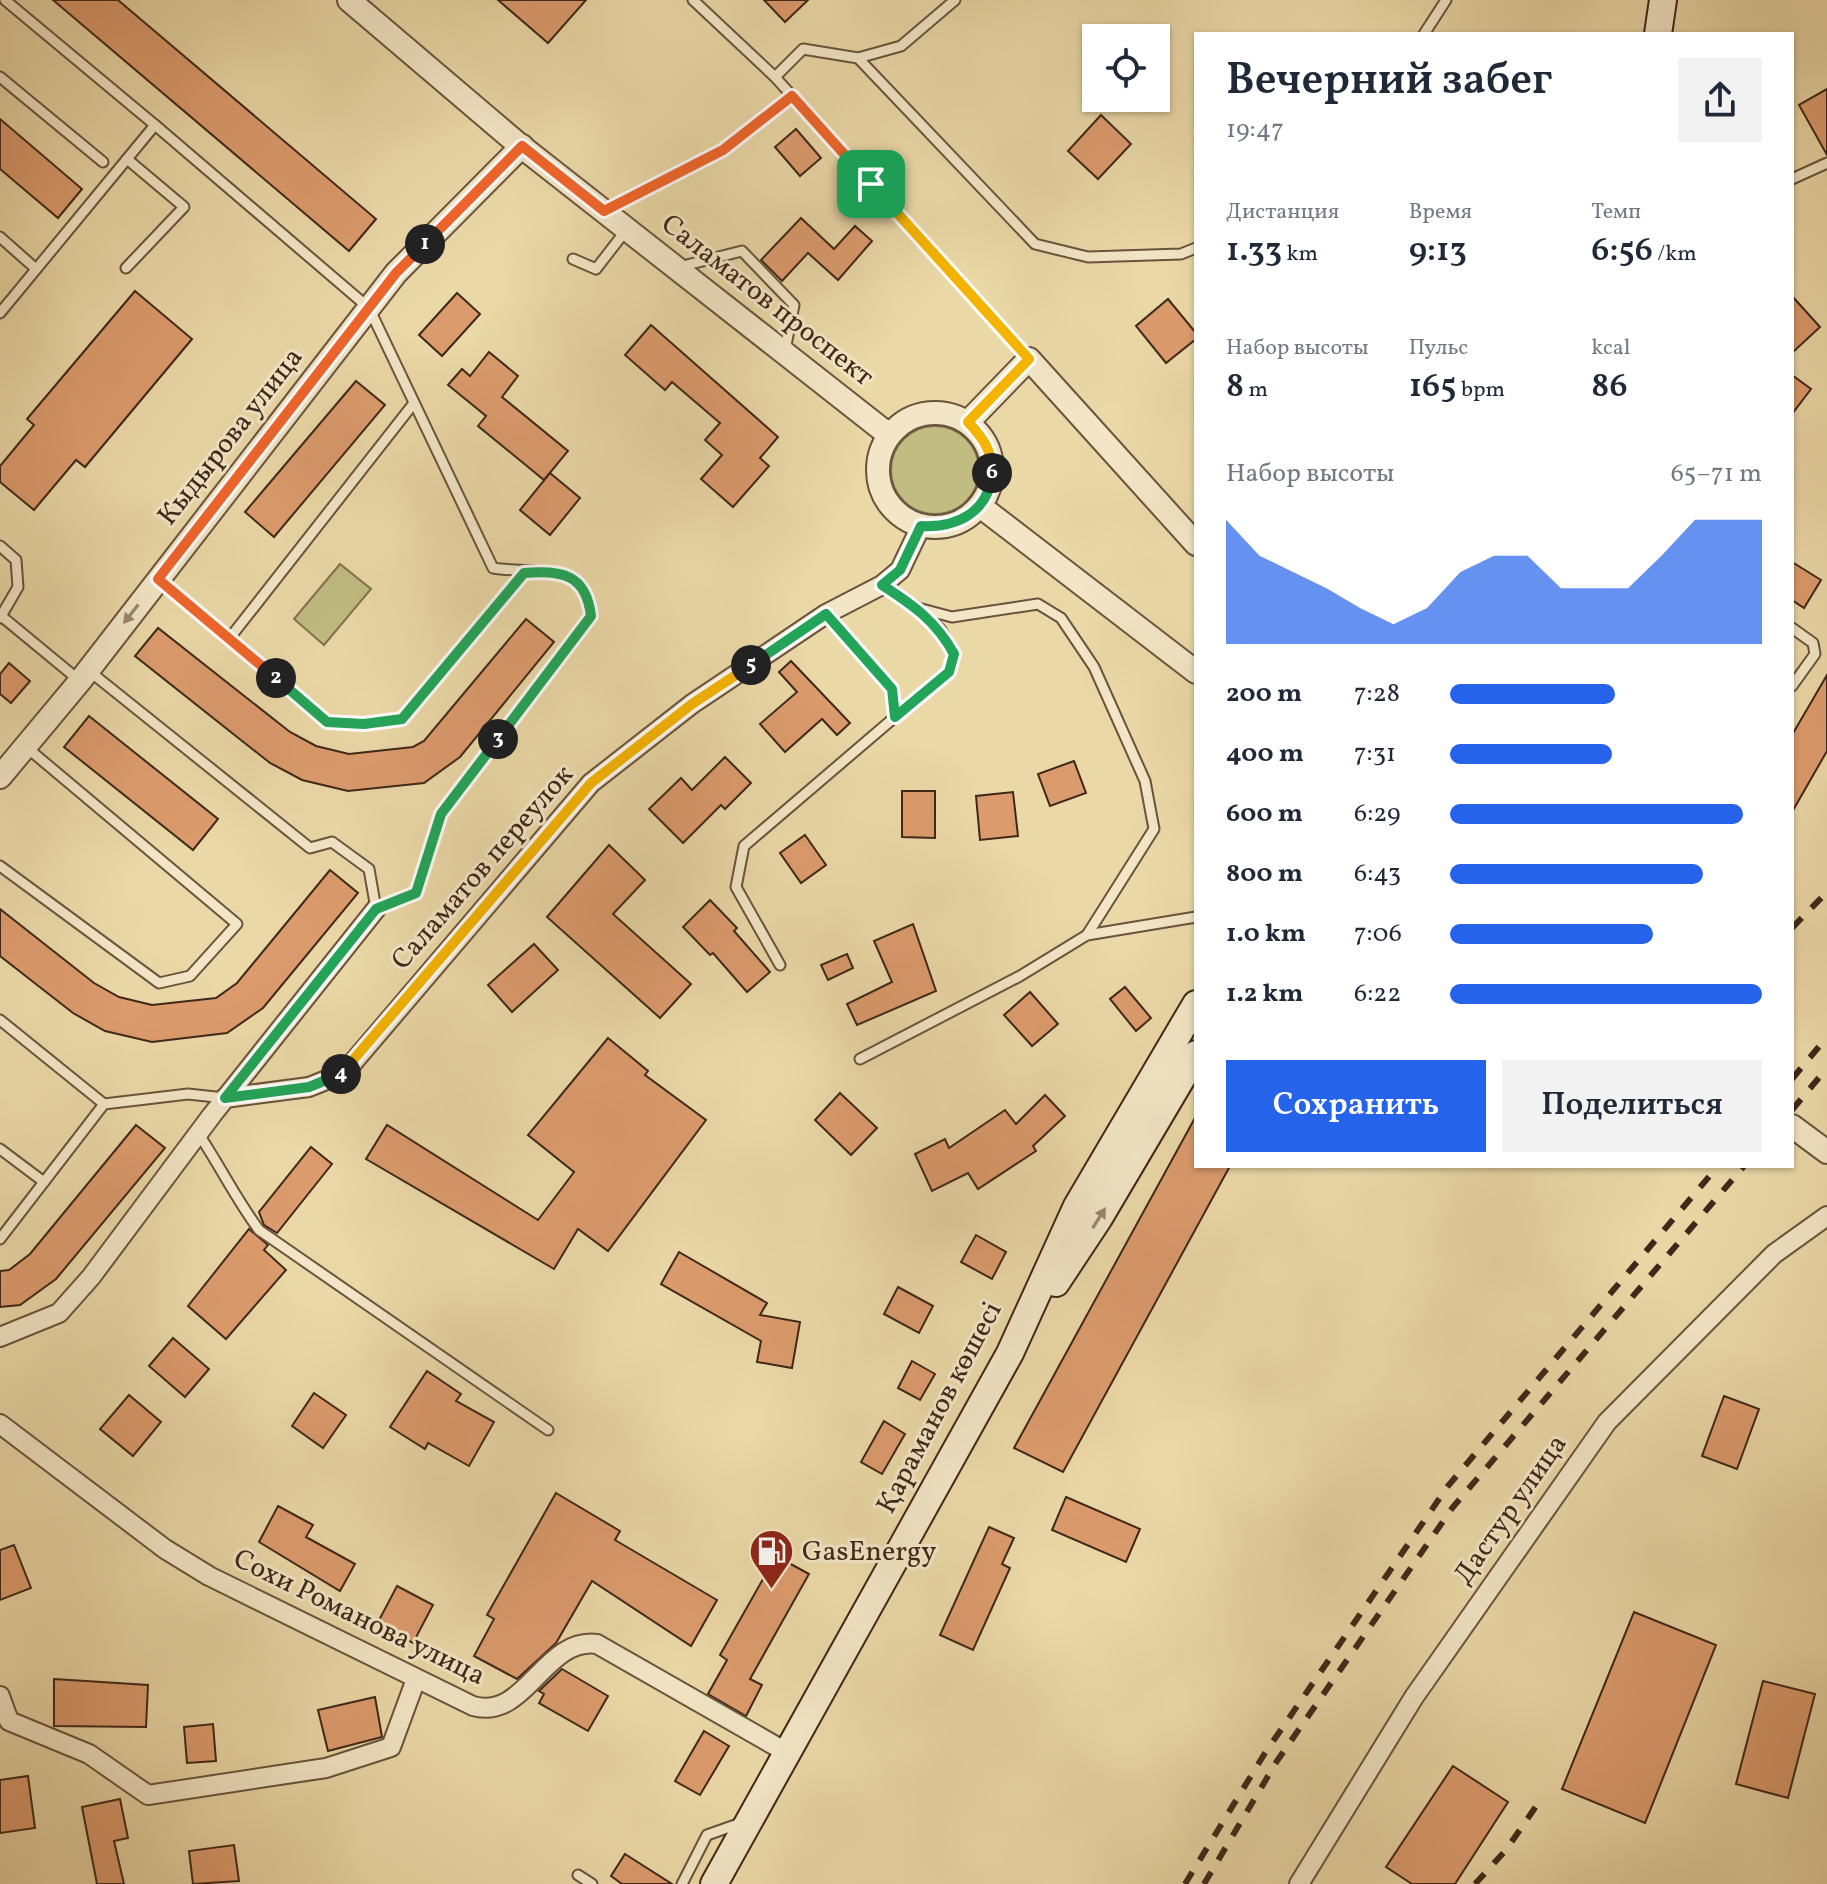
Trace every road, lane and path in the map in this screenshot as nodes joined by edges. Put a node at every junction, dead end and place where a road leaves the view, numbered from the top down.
1 (5, 0) edge
2 (349, 0) edge
3 (693, 0) edge
4 (955, 0) edge
5 (1446, 0) edge
6 (1663, 0) edge
7 (1425, 32) edge
8 (1658, 32) edge
9 (858, 58) junction
10 (0, 77) edge
11 (775, 77) junction
12 (792, 96) junction
13 (155, 125) junction
14 (522, 146) junction
15 (127, 159) junction
16 (103, 162) dead end
17 (1827, 163) edge
18 (1794, 178) edge
19 (604, 211) junction
20 (627, 229) junction
21 (0, 237) edge
22 (1194, 249) edge
23 (573, 259) dead end
24 (126, 268) dead end
25 (677, 268) junction
26 (36, 269) junction
27 (369, 308) junction
28 (0, 313) edge
29 (784, 353) junction
30 (1029, 359) junction
31 (414, 403) junction
32 (968, 422) junction
33 (889, 435) junction
34 (980, 506) junction
35 (921, 526) junction
36 (1194, 542) edge
37 (0, 546) edge
38 (524, 573) junction
39 (158, 579) junction
40 (882, 585) junction
41 (918, 608) junction
42 (826, 614) junction
43 (0, 616) edge
44 (1794, 629) edge
45 (229, 639) junction
46 (1194, 670) edge
47 (84, 676) junction
48 (1794, 683) edge
49 (895, 717) junction
50 (25, 746) junction
51 (1, 772) edge
52 (0, 866) edge
53 (376, 909) junction
54 (1194, 917) edge
55 (1087, 935) junction
56 (780, 965) dead end
57 (1194, 1007) edge
58 (0, 1020) edge
59 (1194, 1057) edge
60 (860, 1059) dead end
61 (225, 1098) junction
62 (104, 1104) junction
63 (1794, 1127) edge
64 (198, 1133) junction
65 (0, 1149) edge
66 (1827, 1152) edge
67 (44, 1182) junction
68 (1827, 1216) edge
69 (0, 1239) edge
70 (0, 1337) edge
71 (1010, 1353) junction
72 (0, 1424) edge
73 (548, 1430) dead end
74 (416, 1679) junction
75 (0, 1696) edge
76 (4, 1724) edge
77 (786, 1752) junction
78 (748, 1821) junction
79 (578, 1875) dead end
80 (592, 1884) edge
81 (682, 1884) edge
82 (714, 1884) edge
83 (1299, 1884) edge

1 - 13 lane
2 - 14 street, Саламатов проспект
3 - 11 lane
4 - 9 lane
5 - 7 lane
6 - 8 main road
9 - 11 lane
9 - 22 lane
10 - 16 lane
11 - 12 lane
12 - 19 lane
12 - 30 lane
13 - 15 lane
13 - 27 lane
14 - 19 street, Саламатов проспект
14 - 27 street, Кыдырова улица
15 - 24 lane
15 - 26 lane
17 - 18 lane
19 - 20 street, Саламатов проспект
20 - 23 lane
20 - 25 street, Саламатов проспект
21 - 26 lane
25 - 29 street, Саламатов проспект
25 - 29 lane
26 - 28 lane
27 - 31 lane
27 - 39 street, Кыдырова улица
29 - 33 street, Саламатов проспект
30 - 32 street
30 - 36 street
31 - 38 lane
31 - 45 lane
32 - 33 street
32 - 34 street
33 - 35 street
34 - 35 street
34 - 46 street
35 - 40 street, Саламатов переулок
37 - 43 lane
38 - 45 lane
38 - 53 lane
39 - 45 lane
39 -> 47 street, Кыдырова улица
40 - 41 lane
40 - 42 street, Саламатов переулок
41 - 49 lane
41 - 55 lane
42 - 49 lane
42 - 61 street, Саламатов переулок
43 - 47 lane
44 - 48 lane
47 - 50 street, Кыдырова улица
47 - 53 lane
49 - 56 lane
50 - 51 street, Кыдырова улица
50 - 52 lane
53 - 61 street, Саламатов переулок
54 - 55 lane
55 - 60 lane
57 - 71 main road, Қараманов көшесі
58 - 62 lane
71 -> 59 main road
61 - 62 lane
61 - 64 street, Саламатов переулок
62 - 67 lane
63 - 66 street
64 - 70 street, Саламатов переулок
64 - 73 lane
65 - 67 lane
67 - 69 lane
68 - 83 street, Дастур улица
71 - 77 main road, Қараманов көшесі
72 - 74 street, Сохи Романова улица
74 - 76 street
74 - 77 street, Сохи Романова улица
75 - 76 street
77 - 78 main road, Қараманов көшесі
78 - 81 lane
78 - 82 main road, Қараманов көшесі
79 - 80 lane

